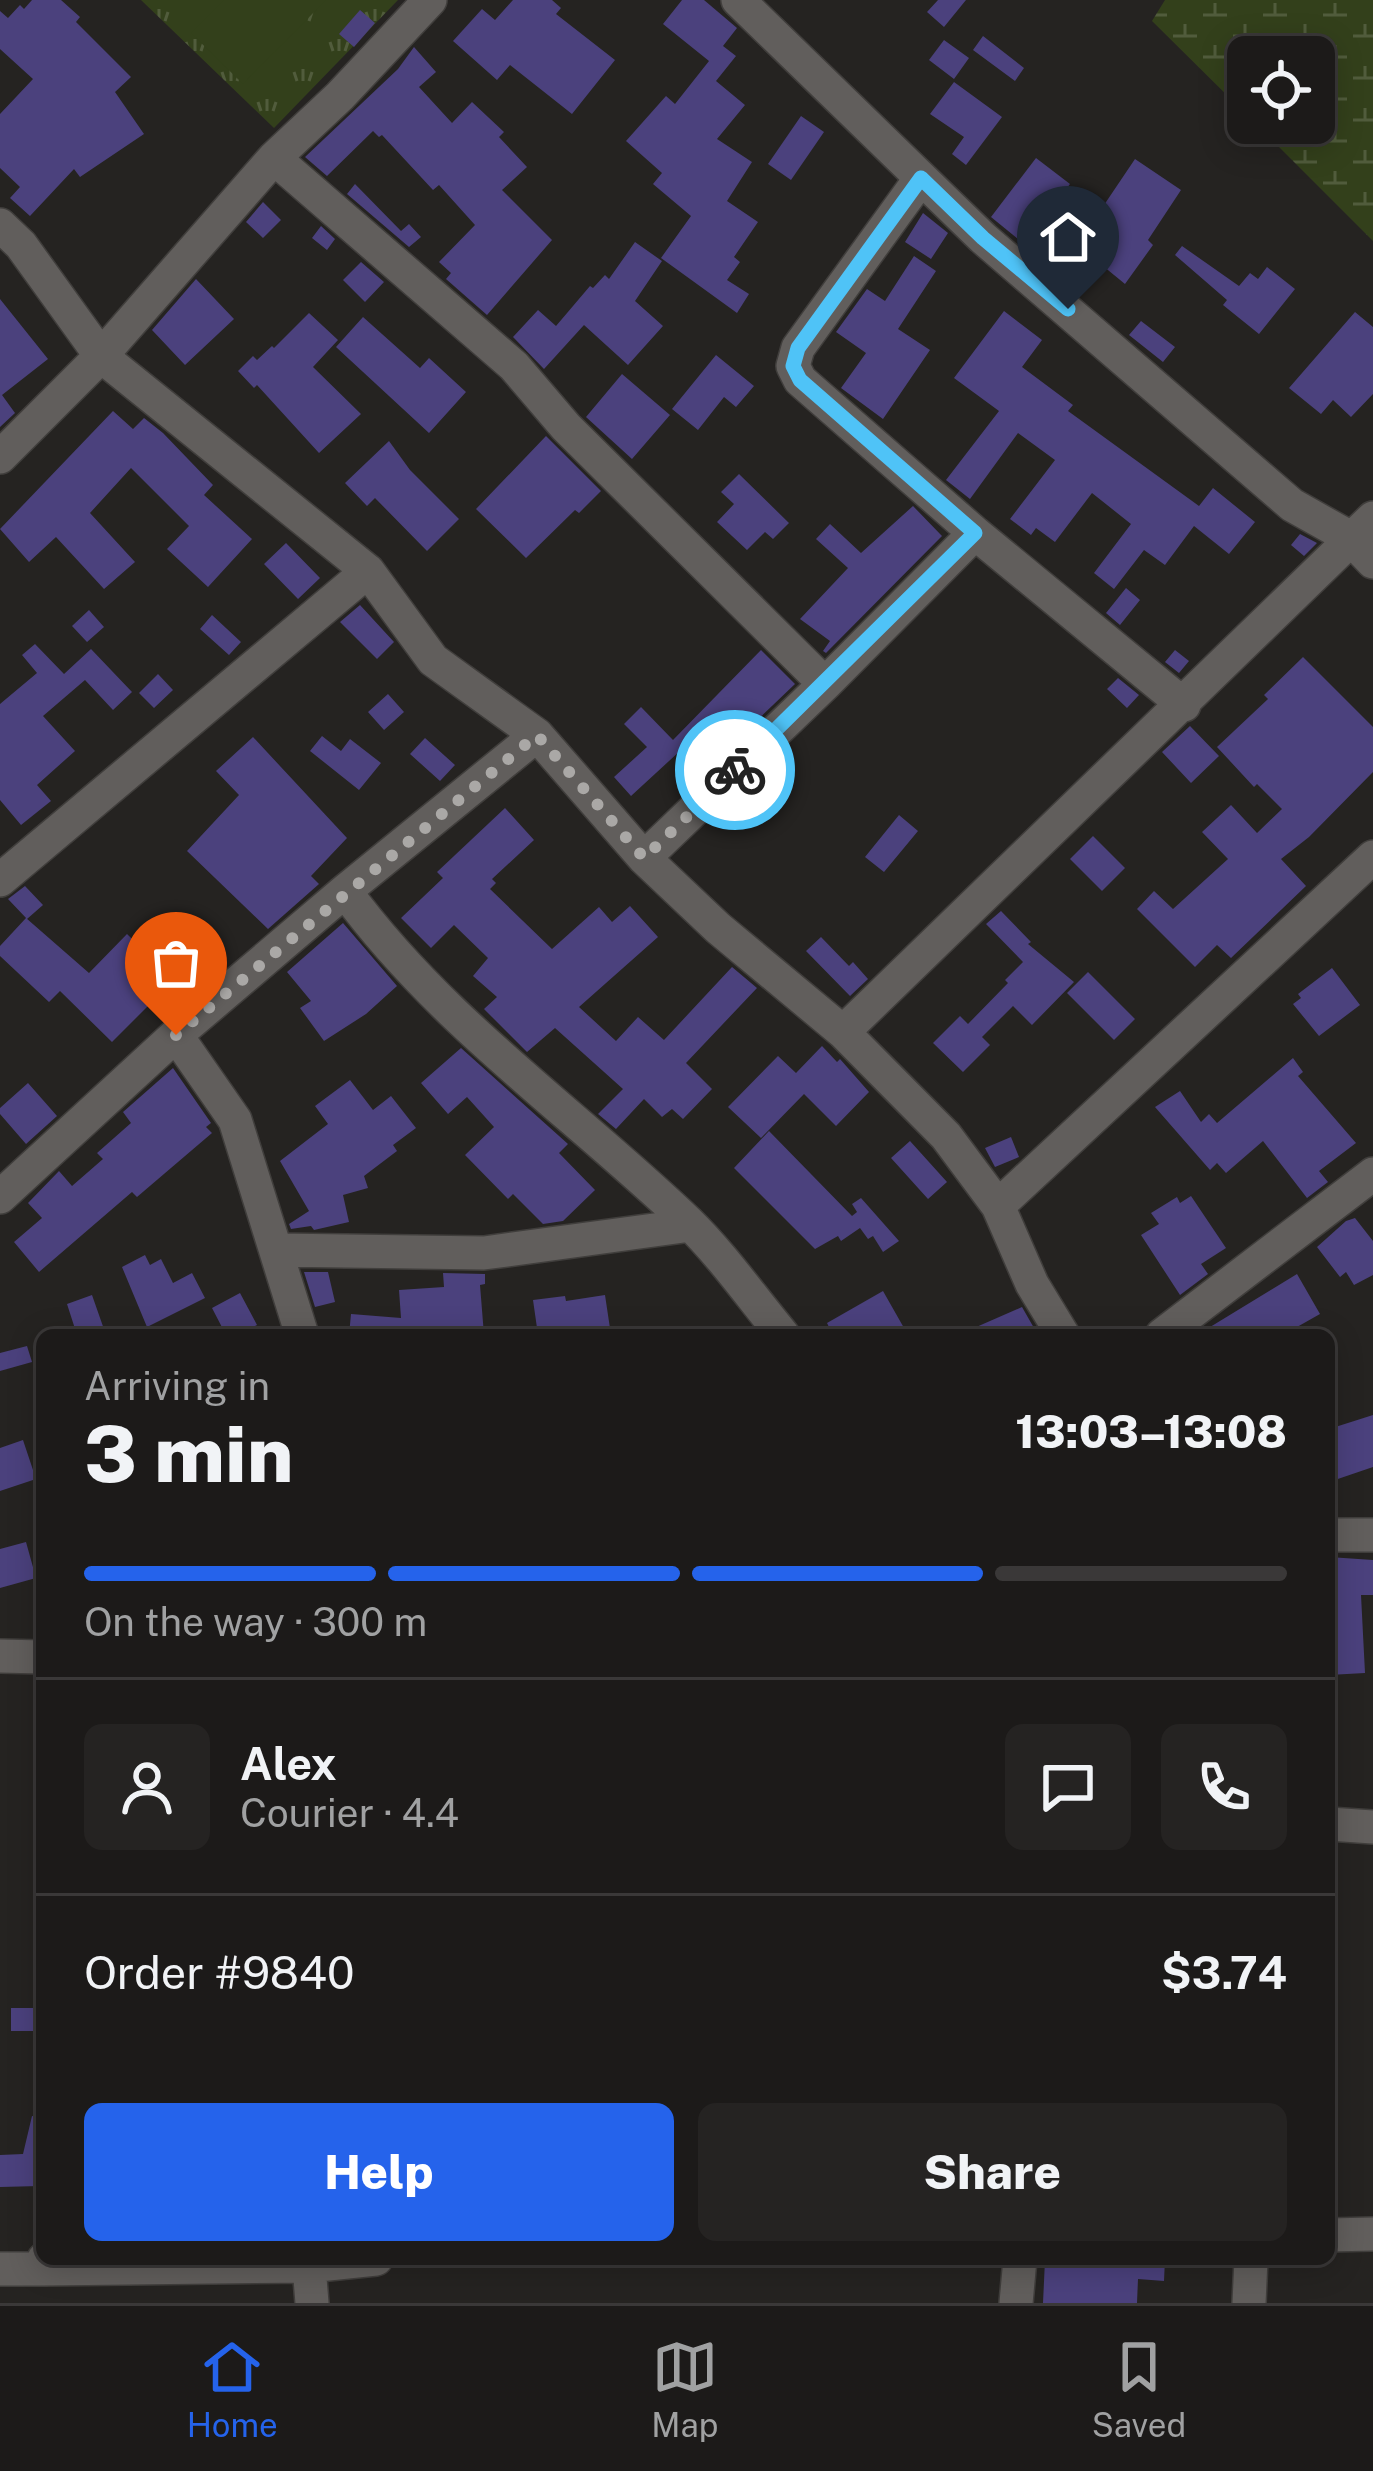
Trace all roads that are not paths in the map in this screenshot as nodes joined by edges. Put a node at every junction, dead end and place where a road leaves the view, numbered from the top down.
1 (430, 0) edge
2 (738, 0) edge
3 (274, 158) junction
4 (921, 178) junction
5 (0, 224) edge
6 (101, 356) junction
7 (0, 457) edge
8 (1361, 528) edge
9 (975, 533) junction
10 (1373, 562) edge
11 (368, 572) junction
12 (825, 684) junction
13 (1184, 705) junction
14 (537, 735) junction
15 (1373, 857) edge
16 (644, 858) junction
17 (0, 880) edge
18 (345, 891) junction
19 (843, 1032) junction
20 (176, 1035) junction
21 (1373, 1174) edge
22 (0, 1197) edge
23 (998, 1206) junction
24 (691, 1225) junction
25 (277, 1250) junction
26 (300, 1329) edge
27 (778, 1329) edge
28 (1059, 1329) edge
29 (1170, 1329) edge
30 (1335, 1535) edge
31 (1373, 1535) edge
32 (0, 1656) edge
33 (36, 1657) edge
34 (1335, 1824) edge
35 (1373, 1827) edge
36 (1373, 2234) edge
37 (1335, 2235) edge
38 (36, 2265) edge
39 (176, 2265) edge
40 (319, 2265) edge
41 (1019, 2265) edge
42 (1252, 2265) edge
43 (309, 2266) junction
44 (0, 2269) edge
45 (313, 2303) edge
46 (1016, 2303) edge
47 (1249, 2303) edge

1 - 3 street
2 - 4 street
3 - 6 street
3 - 12 street
4 - 8 street
4 - 9 street
5 - 6 street
6 - 7 street
6 - 11 street
8 - 10 street
8 - 13 street
9 - 12 street
9 - 13 street
11 - 14 street
11 - 17 street
12 - 16 street
13 - 19 street
14 - 16 street
14 - 18 street
15 - 23 street
16 - 19 street
18 - 20 street
18 - 24 street
19 - 23 street
20 - 22 street
20 - 25 street
21 - 29 street
23 - 28 street
24 - 25 street
24 - 27 street
25 - 26 street
30 - 31 street
32 - 33 street
34 - 35 street
36 - 37 street
38 - 44 street
39 - 43 street
40 - 43 street
41 - 46 street
42 - 47 street
43 - 45 street

